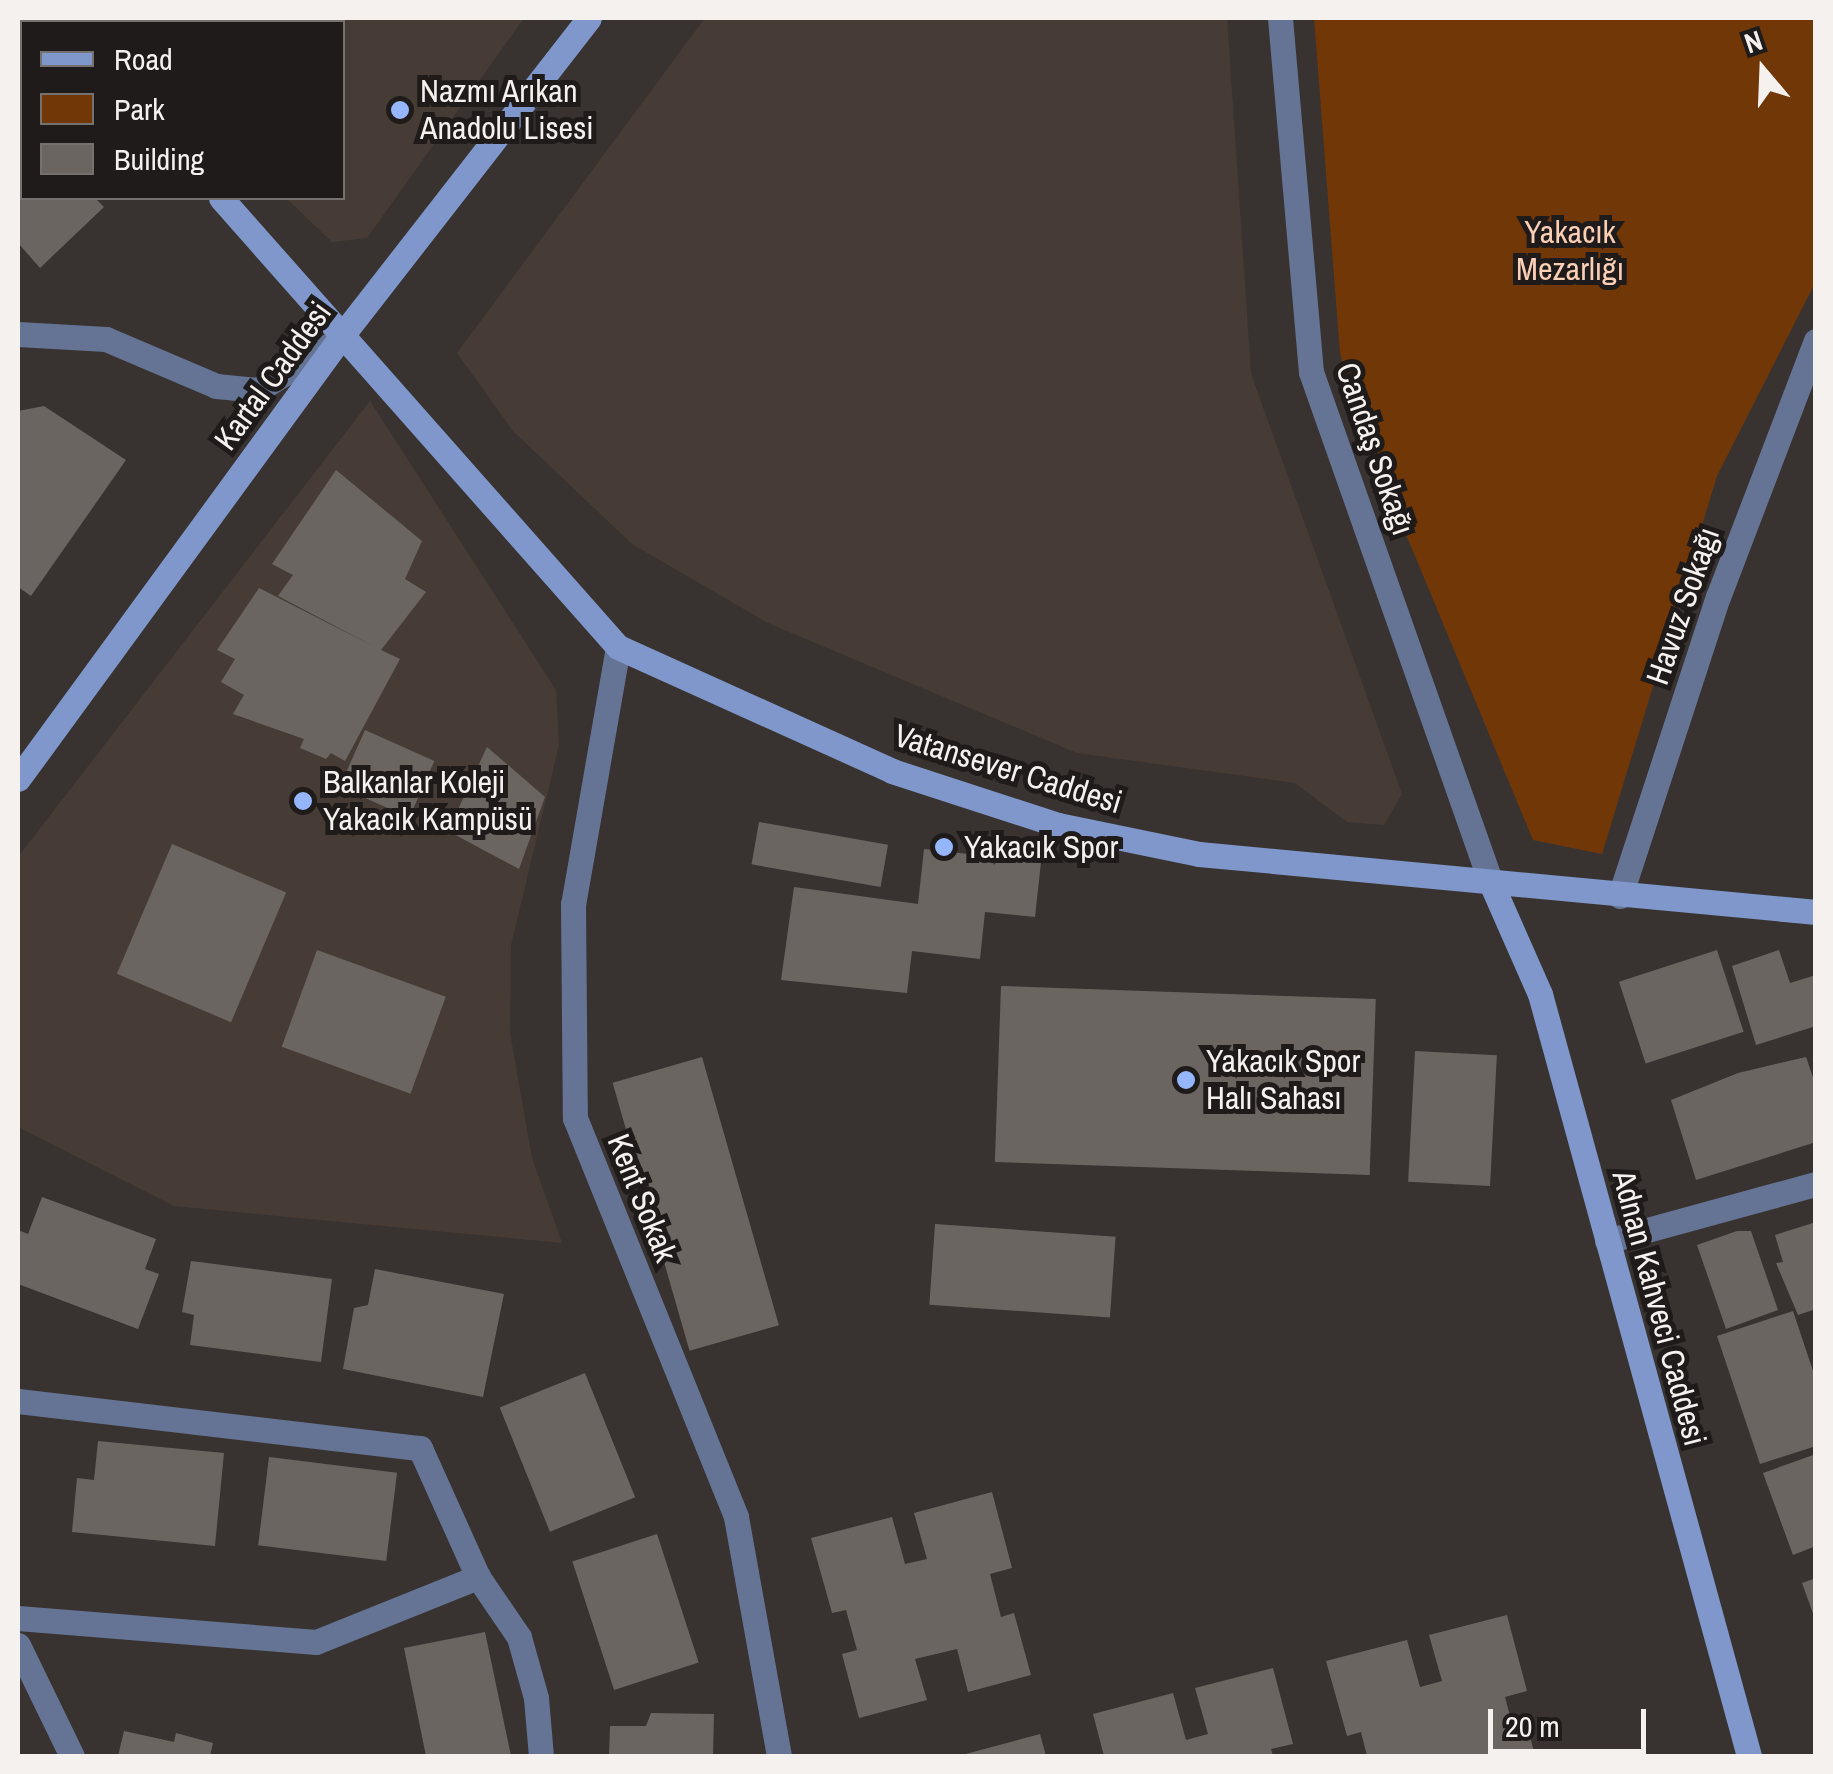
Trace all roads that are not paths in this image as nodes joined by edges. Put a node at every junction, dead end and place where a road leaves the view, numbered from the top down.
1 (588, 18) edge
2 (1280, 18) edge
3 (224, 200) edge
4 (18, 334) edge
5 (340, 338) junction
6 (1816, 340) edge
7 (618, 647) junction
8 (18, 779) edge
9 (1492, 883) junction
10 (1620, 896) junction
11 (1816, 912) edge
12 (1816, 1184) edge
13 (1607, 1242) junction
14 (18, 1401) edge
15 (478, 1577) junction
16 (18, 1618) edge
17 (18, 1645) edge
18 (72, 1756) edge
19 (541, 1756) edge
20 (779, 1756) edge
21 (1749, 1756) edge

1 - 5 main road, Kartal Caddesi
2 - 9 street, Candaş Sokağı
3 - 5 main road, Vatansever Caddesi
4 - 5 street
5 - 7 main road, Vatansever Caddesi
5 - 8 main road, Kartal Caddesi
6 - 10 street, Havuz Sokağı
7 - 9 main road, Vatansever Caddesi
7 - 20 street, Kent Sokak
9 - 10 main road, Vatansever Caddesi
9 - 13 main road, Adnan Kahveci Caddesi
10 - 11 main road, Vatansever Caddesi
12 - 13 street
13 - 21 main road, Adnan Kahveci Caddesi
14 - 15 street
15 - 16 street
15 - 19 street
17 - 18 street

